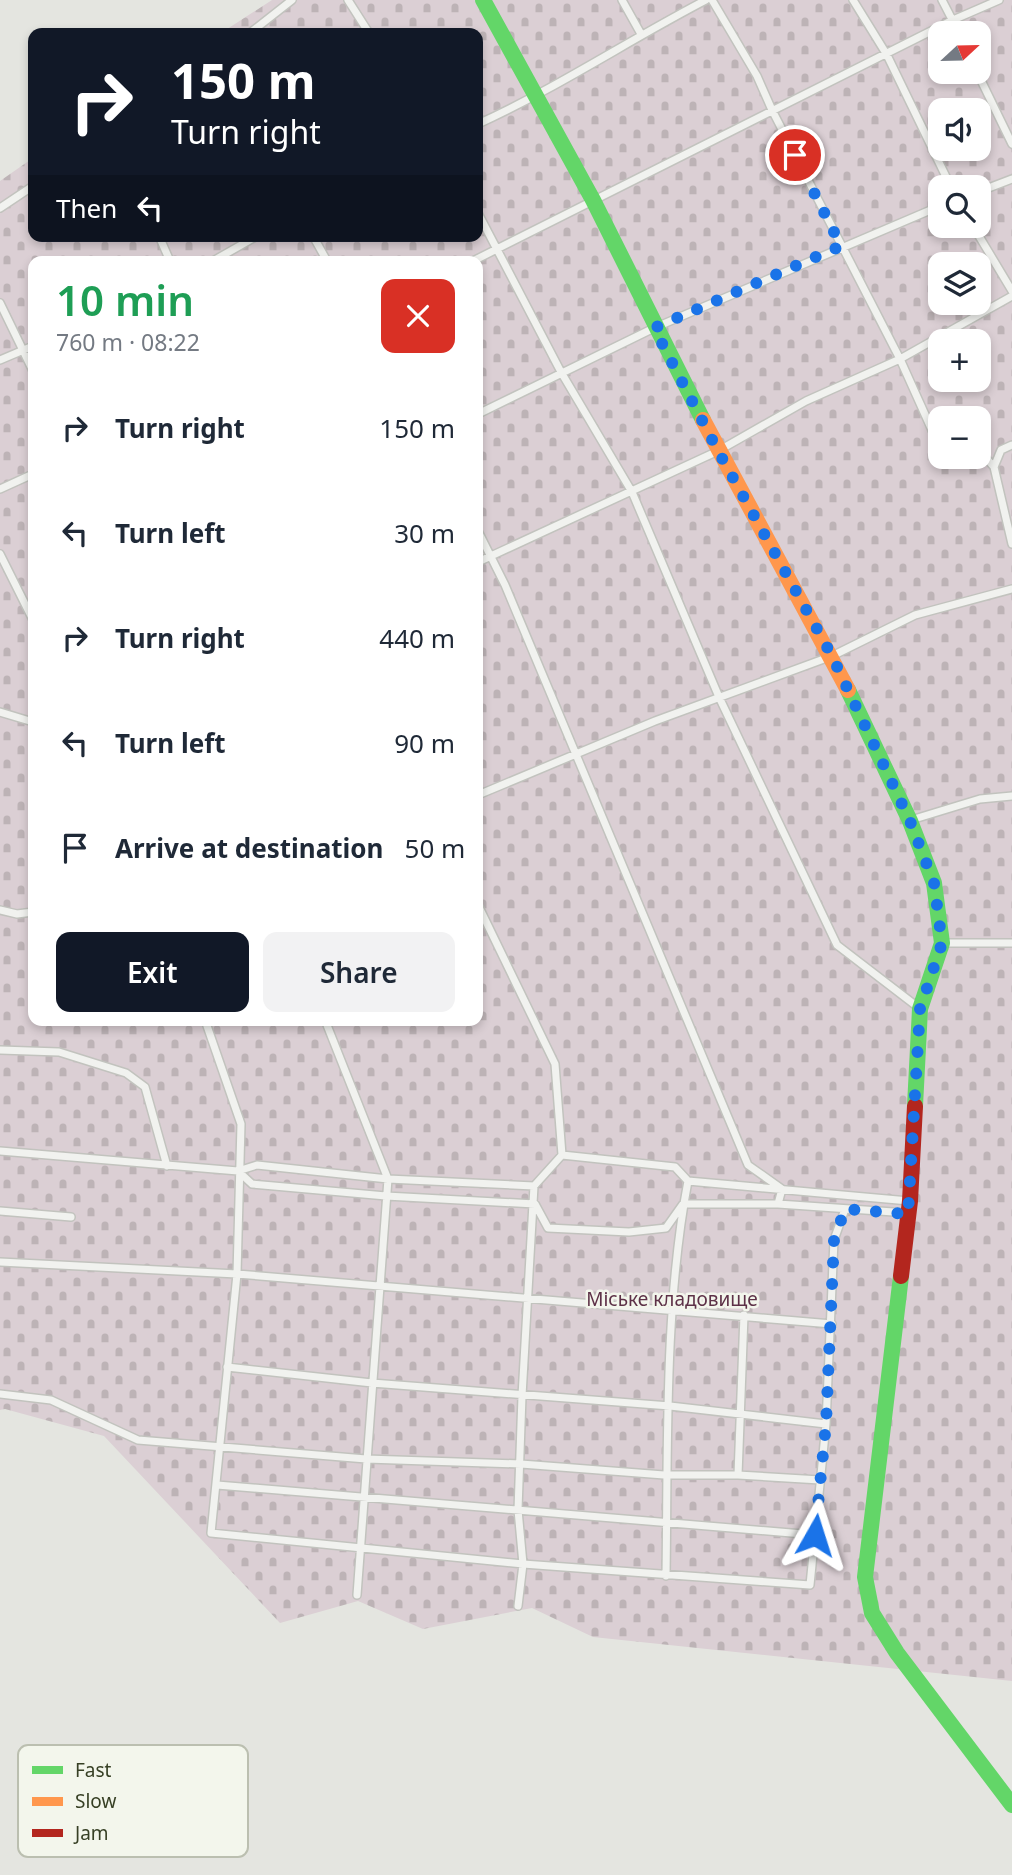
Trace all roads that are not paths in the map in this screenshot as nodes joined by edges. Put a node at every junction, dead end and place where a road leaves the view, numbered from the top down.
1 (292, 0) edge
2 (348, 0) edge
3 (483, 0) edge
4 (622, 0) edge
5 (706, 0) edge
6 (712, 0) edge
7 (853, 0) edge
8 (942, 0) edge
9 (999, 0) edge
10 (953, 20) junction
11 (256, 28) edge
12 (366, 28) edge
13 (641, 34) junction
14 (887, 55) junction
15 (983, 84) edge
16 (536, 97) junction
17 (772, 110) junction
18 (483, 122) edge
19 (1012, 144) edge
20 (945, 175) edge
21 (1012, 179) edge
22 (991, 187) edge
23 (28, 189) edge
24 (593, 201) junction
25 (0, 208) edge
26 (928, 211) edge
27 (483, 222) edge
28 (980, 238) edge
29 (246, 242) edge
30 (841, 246) junction
31 (498, 247) junction
32 (222, 256) edge
33 (482, 256) edge
34 (1012, 293) edge
35 (0, 303) edge
36 (654, 328) junction
37 (28, 349) edge
38 (24, 351) junction
39 (900, 359) junction
40 (0, 360) edge
41 (28, 360) edge
42 (561, 372) junction
43 (483, 411) edge
44 (928, 421) edge
45 (1012, 445) edge
46 (718, 451) junction
47 (991, 464) edge
48 (994, 467) junction
49 (28, 476) edge
50 (0, 489) edge
51 (632, 492) junction
52 (483, 542) edge
53 (1012, 544) edge
54 (0, 554) edge
55 (490, 557) junction
56 (483, 560) edge
57 (1012, 589) edge
58 (28, 608) edge
59 (832, 656) junction
60 (719, 697) junction
61 (0, 712) edge
62 (28, 720) edge
63 (575, 754) junction
64 (483, 793) edge
65 (1012, 796) edge
66 (910, 821) junction
67 (0, 911) edge
68 (28, 913) edge
69 (483, 915) edge
70 (942, 943) junction
71 (1012, 943) edge
72 (920, 1009) junction
73 (207, 1026) edge
74 (327, 1026) edge
75 (0, 1050) edge
76 (0, 1151) edge
77 (562, 1155) junction
78 (167, 1166) junction
79 (238, 1171) junction
80 (388, 1179) junction
81 (688, 1181) junction
82 (534, 1186) junction
83 (782, 1189) junction
84 (386, 1196) junction
85 (535, 1204) junction
86 (683, 1204) junction
87 (778, 1204) junction
88 (909, 1207) junction
89 (845, 1209) junction
90 (0, 1212) edge
91 (71, 1217) dead end
92 (0, 1262) edge
93 (237, 1274) junction
94 (380, 1288) junction
95 (529, 1299) junction
96 (674, 1310) junction
97 (744, 1315) junction
98 (832, 1324) junction
99 (228, 1367) junction
100 (372, 1383) junction
101 (0, 1394) edge
102 (522, 1396) junction
103 (670, 1406) junction
104 (740, 1415) junction
105 (826, 1424) junction
106 (222, 1446) junction
107 (366, 1459) junction
108 (522, 1464) junction
109 (664, 1475) junction
110 (738, 1475) junction
111 (820, 1480) junction
112 (217, 1485) junction
113 (365, 1496) junction
114 (518, 1510) junction
115 (667, 1522) junction
116 (815, 1535) junction
117 (361, 1549) junction
118 (523, 1564) junction
119 (666, 1576) junction
120 (357, 1595) dead end
121 (519, 1605) dead end
122 (1012, 1805) edge

1 - 11 lane
2 - 12 lane
3 - 16 street
4 - 13 lane
5 - 13 lane
6 - 17 lane
7 - 14 lane
8 - 10 lane
9 - 10 lane
10 - 14 lane
13 - 16 lane
14 - 17 lane
14 - 20 lane
15 - 19 lane
16 - 18 lane
16 - 24 street
17 - 24 lane
17 - 30 lane
21 - 22 lane
23 - 25 lane
24 - 31 lane
24 - 36 street
26 - 30 lane
27 - 31 lane
28 - 34 lane
29 - 32 lane
30 - 36 lane
30 - 39 lane
31 - 33 lane
31 - 42 lane
34 - 39 lane
35 - 38 lane
36 - 42 lane
36 - 46 street
37 - 38 lane
38 - 40 lane
38 - 41 lane
39 - 44 lane
39 - 46 lane
42 - 43 lane
42 - 51 lane
45 - 48 lane
46 - 51 lane
46 - 59 street
47 - 48 lane
48 - 53 lane
49 - 50 lane
51 - 55 lane
51 - 60 lane
52 - 55 lane
54 - 58 lane
55 - 56 lane
55 - 63 lane
57 - 59 lane
59 - 60 lane
59 - 66 street
60 - 63 lane
60 - 72 lane
61 - 62 lane
63 - 64 lane
63 - 83 lane
65 - 66 lane
66 - 70 street
67 - 68 lane
69 - 77 lane
70 - 71 lane
70 - 72 street
72 - 88 street
73 - 79 lane
74 - 80 lane
75 - 78 lane
76 - 78 lane
77 - 81 lane
77 - 82 lane
78 - 79 lane
79 - 80 lane
79 - 84 lane
79 - 93 lane
80 - 82 lane
80 - 84 lane
81 - 83 lane
81 - 86 lane
82 - 85 lane
83 - 87 lane
83 - 88 lane
84 - 85 lane
84 - 94 lane
85 - 86 lane
85 - 95 lane
86 - 87 lane
86 - 96 lane
87 - 89 lane
88 - 89 lane
88 - 122 street
89 - 98 lane
90 - 91 lane
92 - 93 lane
93 - 94 lane
93 - 99 lane
94 - 95 lane
94 - 100 lane
95 - 96 lane
95 - 102 lane
96 - 97 lane
96 - 103 lane
97 - 98 lane
97 - 104 lane
98 - 105 lane
99 - 100 lane
99 - 106 lane
100 - 102 lane
100 - 107 lane
101 - 106 lane
102 - 103 lane
102 - 108 lane
103 - 104 lane
103 - 109 lane
104 - 105 lane
104 - 110 lane
105 - 111 lane
106 - 107 lane
106 - 112 lane
107 - 108 lane
107 - 113 lane
108 - 109 lane
108 - 114 lane
109 - 110 lane
109 - 115 lane
110 - 111 lane
111 - 116 lane
112 - 113 lane
112 - 117 lane
113 - 114 lane
113 - 117 lane
114 - 115 lane
114 - 118 lane
115 - 116 lane
115 - 119 lane
116 - 119 lane
117 - 118 lane
117 - 120 lane
118 - 119 lane
118 - 121 lane

